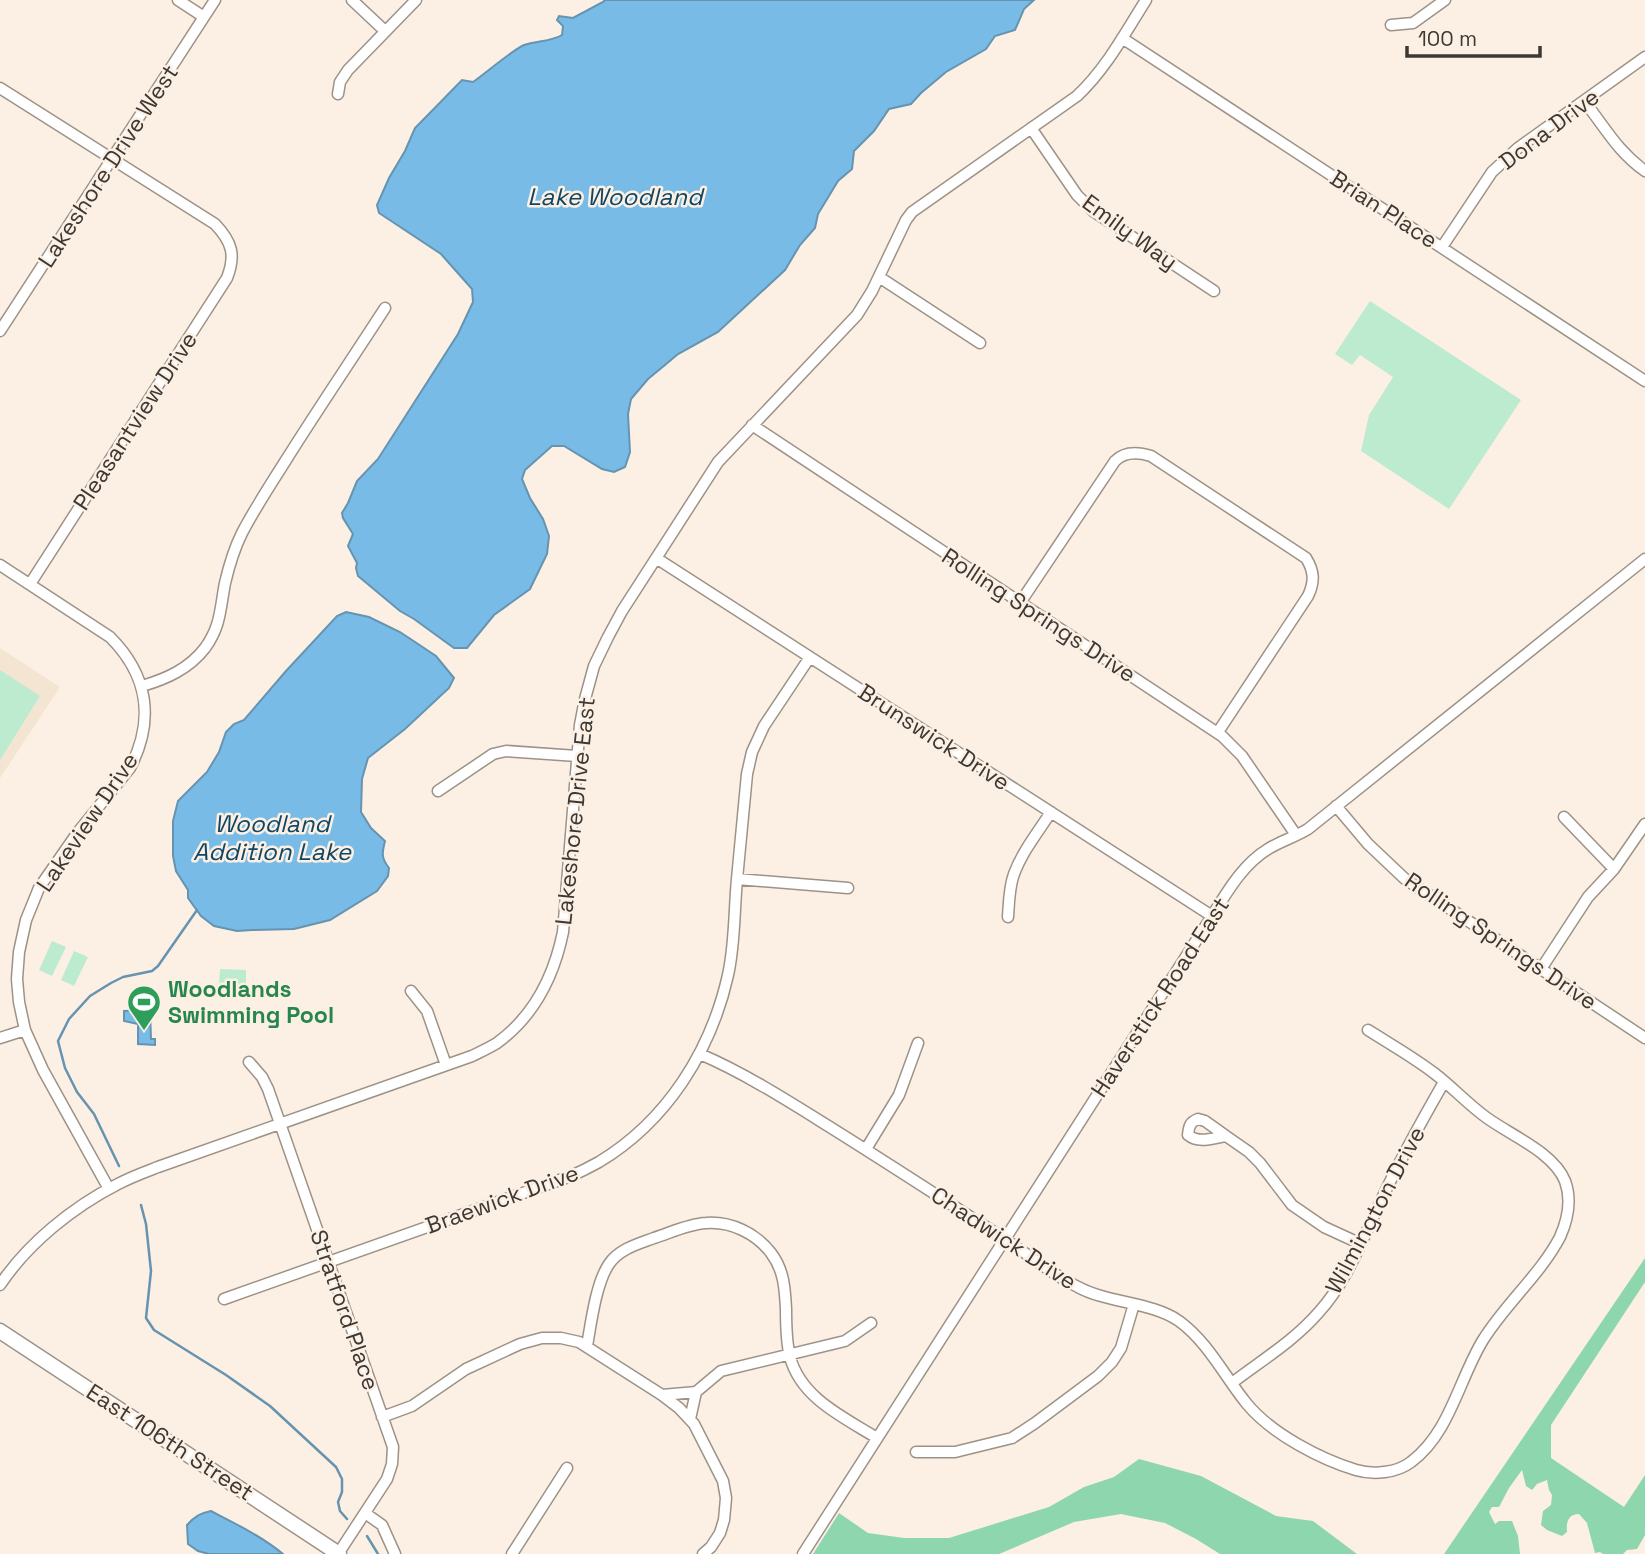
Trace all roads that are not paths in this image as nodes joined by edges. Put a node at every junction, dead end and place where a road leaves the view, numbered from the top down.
1 (177, 0) edge
2 (215, 0) edge
3 (352, 0) edge
4 (416, 0) edge
5 (1146, 0) edge
6 (1445, 0) edge
7 (204, 17) junction
8 (1391, 25) dead end
9 (384, 31) junction
10 (1122, 38) junction
11 (1645, 57) edge
12 (0, 88) edge
13 (338, 94) dead end
14 (1584, 102) junction
15 (1031, 128) junction
16 (112, 159) junction
17 (1645, 171) edge
18 (1442, 247) junction
19 (879, 277) junction
20 (1214, 291) dead end
21 (385, 308) dead end
22 (0, 331) edge
23 (980, 343) dead end
24 (1645, 381) edge
25 (752, 425) junction
26 (656, 558) junction
27 (1645, 559) edge
28 (0, 565) edge
29 (30, 584) junction
30 (1020, 603) junction
31 (810, 657) junction
32 (142, 686) junction
33 (1218, 732) junction
34 (577, 756) junction
35 (438, 791) dead end
36 (1336, 806) junction
37 (1051, 812) junction
38 (1564, 817) dead end
39 (1645, 824) edge
40 (1296, 835) junction
41 (1614, 869) junction
42 (737, 879) junction
43 (849, 888) dead end
44 (1212, 916) junction
45 (1008, 917) dead end
46 (1541, 969) junction
47 (411, 991) dead end
48 (25, 1030) junction
49 (1368, 1030) dead end
50 (0, 1038) edge
51 (1645, 1038) edge
52 (918, 1043) dead end
53 (700, 1054) junction
54 (249, 1062) dead end
55 (446, 1065) junction
56 (1444, 1082) junction
57 (281, 1124) junction
58 (1226, 1136) dead end
59 (866, 1149) junction
60 (109, 1189) junction
61 (1005, 1240) junction
62 (1361, 1244) junction
63 (328, 1262) junction
64 (0, 1285) edge
65 (225, 1299) dead end
66 (1134, 1304) junction
67 (871, 1323) dead end
68 (0, 1331) edge
69 (587, 1346) junction
70 (789, 1354) junction
71 (1232, 1383) junction
72 (696, 1392) junction
73 (662, 1395) junction
74 (382, 1417) junction
75 (690, 1419) junction
76 (877, 1438) junction
77 (916, 1452) dead end
78 (568, 1468) dead end
79 (365, 1513) junction
80 (339, 1554) edge
81 (395, 1554) edge
82 (512, 1554) edge
83 (703, 1554) edge
84 (803, 1554) edge

1 - 7 street
2 - 7 street, Lakeshore Drive West
3 - 9 street
4 - 9 street
5 - 10 street, Lakeshore Drive East
6 - 8 street
7 - 16 street, Lakeshore Drive West
9 - 13 street
10 - 15 street, Lakeshore Drive East
10 - 18 street, Brian Place
11 - 14 street, Dona Drive
12 - 16 street
14 - 17 street
14 - 18 street, Dona Drive
15 - 19 street, Lakeshore Drive East
15 - 20 street, Emily Way
16 - 22 street, Lakeshore Drive West
16 - 29 street, Pleasantview Drive
18 - 24 street, Brian Place
19 - 23 street
19 - 25 street, Lakeshore Drive East
21 - 32 street
25 - 26 street, Lakeshore Drive East
25 - 30 street, Rolling Springs Drive
26 - 31 street, Brunswick Drive
26 - 34 street, Lakeshore Drive East
27 - 36 street, Haverstick Road East
28 - 29 street
29 - 32 street
30 - 33 street, Rolling Springs Drive
30 - 33 street
31 - 37 street, Brunswick Drive
31 - 42 street, Braewick Drive
32 - 48 street, Lakeview Drive
33 - 40 street, Rolling Springs Drive
34 - 35 street
34 - 55 street, Lakeshore Drive East
36 - 40 street, Haverstick Road East
36 - 46 street, Rolling Springs Drive
37 - 44 street, Brunswick Drive
37 - 45 street
38 - 41 street
39 - 41 street
40 - 44 street, Haverstick Road East
41 - 46 street
42 - 43 street
42 - 53 street, Braewick Drive
44 - 61 street, Haverstick Road East
46 - 51 street, Rolling Springs Drive
47 - 55 street
48 - 50 street
48 - 60 street, Lakeview Drive
49 - 56 street, Chadwick Drive
52 - 59 street
53 - 59 street, Chadwick Drive
53 - 63 street, Braewick Drive
54 - 57 street, Stratford Place
55 - 57 street, Lakeshore Drive East
56 - 62 street, Wilmington Drive
56 - 71 street, Chadwick Drive
57 - 60 street, Lakeshore Drive East
57 - 63 street, Stratford Place
58 - 62 street
59 - 61 street, Chadwick Drive
60 - 64 street, Lakeshore Drive East
61 - 66 street, Chadwick Drive
61 - 76 street, Haverstick Road East
62 - 71 street, Wilmington Drive
63 - 65 street, Braewick Drive
63 - 74 street, Stratford Place
66 - 71 street, Chadwick Drive
66 - 77 street
67 - 70 street
68 - 80 street, East 106th Street
69 - 70 street
69 - 73 street
69 - 74 street
70 - 72 street
70 - 76 street
72 - 73 street
72 - 75 street
73 - 75 street
74 - 79 street, Stratford Place
75 - 83 street
76 - 84 street, Haverstick Road East
78 - 82 street
79 - 80 street, Stratford Place
79 - 81 street

